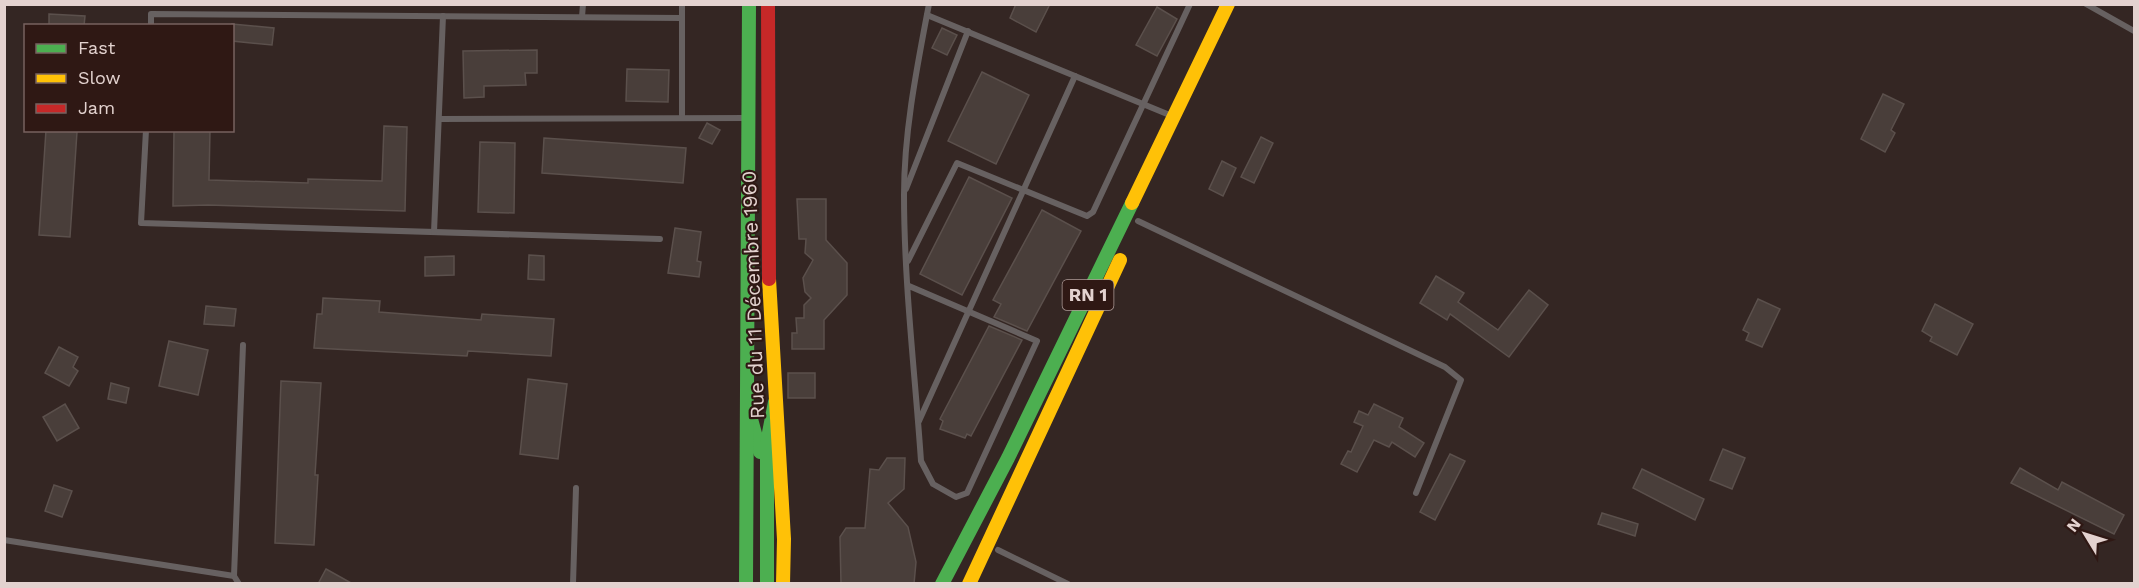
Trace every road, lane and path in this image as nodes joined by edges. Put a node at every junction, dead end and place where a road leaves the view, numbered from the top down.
1 (583, 4) edge
2 (682, 4) edge
3 (749, 4) edge
4 (768, 4) edge
5 (929, 4) edge
6 (1190, 4) edge
7 (1228, 4) edge
8 (1239, 4) edge
9 (2087, 5) edge
10 (927, 15) junction
11 (443, 16) junction
12 (582, 17) junction
13 (682, 18) junction
14 (151, 24) edge
15 (968, 31) junction
16 (2134, 31) edge
17 (1075, 76) junction
18 (1143, 104) junction
19 (682, 117) junction
20 (1175, 117) junction
21 (748, 118) junction
22 (439, 119) junction
23 (146, 132) edge
24 (1023, 190) junction
25 (904, 195) junction
26 (1138, 221) junction
27 (434, 232) junction
28 (660, 239) dead end
29 (908, 261) junction
30 (909, 286) junction
31 (968, 311) junction
32 (243, 345) dead end
33 (775, 402) junction
34 (748, 408) junction
35 (919, 421) junction
36 (1031, 452) junction
37 (1008, 458) junction
38 (576, 489) dead end
39 (1416, 493) dead end
40 (4, 540) edge
41 (998, 550) junction
42 (234, 576) junction
43 (239, 584) edge
44 (573, 584) edge
45 (746, 584) edge
46 (759, 584) edge
47 (767, 584) edge
48 (783, 584) edge
49 (942, 584) edge
50 (960, 584) edge
51 (969, 584) edge
52 (983, 584) edge
53 (1068, 584) edge

1 - 12 lane
2 - 13 lane
3 - 21 main road, Rue du 11 Décembre 1960
4 - 33 main road, Rue du 11 Décembre 1960
5 - 10 lane
6 - 18 lane
7 - 20 main road, RN 1
8 - 26 main road, RN 1
9 - 16 lane
10 - 15 lane
10 - 25 lane
11 - 12 lane
11 - 14 lane
11 - 22 lane
12 - 13 lane
13 - 19 lane
15 - 17 lane
15 - 25 lane
17 - 18 lane
17 - 24 lane
18 - 20 lane
18 - 24 lane
19 - 21 lane
19 - 22 lane
20 - 37 main road, RN 1
21 - 34 main road, Rue du 11 Décembre 1960
22 - 27 lane
23 - 27 lane
24 - 29 lane
24 - 31 lane
25 - 29 lane
26 - 36 main road, RN 1
26 - 39 lane
27 - 28 lane
29 - 30 lane
30 - 31 lane
30 - 35 lane
31 - 35 lane
31 - 35 lane
32 - 42 lane
33 - 47 main road
33 - 48 main road, Rue du 11 Décembre 1960
34 - 45 main road, Rue du 11 Décembre 1960
34 - 46 main road
36 - 41 main road, RN 1
36 - 51 main road
37 - 49 main road, RN 1
37 - 50 main road
38 - 44 lane
40 - 42 lane
41 - 52 main road, RN 1
41 - 53 lane
42 - 43 lane

